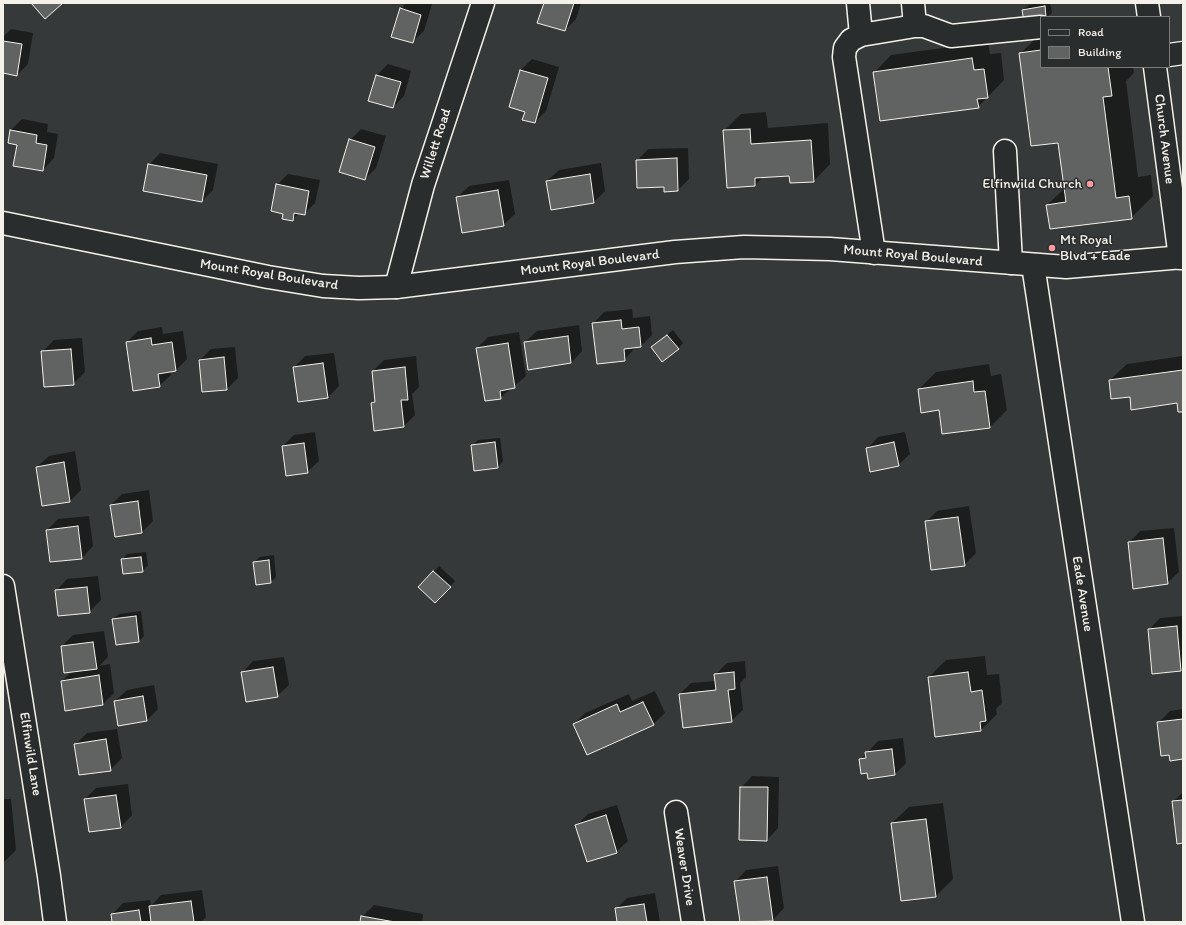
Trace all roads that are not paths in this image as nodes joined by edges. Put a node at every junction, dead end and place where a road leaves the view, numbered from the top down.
1 (483, 3) edge
2 (858, 3) edge
3 (913, 3) edge
4 (1147, 3) edge
5 (1149, 16) edge
6 (915, 26) junction
7 (1040, 27) edge
8 (861, 35) junction
9 (1183, 53) edge
10 (1170, 55) edge
11 (1155, 68) edge
12 (1005, 151) dead end
13 (1176, 175) edge
14 (3, 223) edge
15 (874, 252) junction
16 (1181, 258) edge
17 (1011, 264) junction
18 (1032, 266) junction
19 (396, 288) junction
20 (3, 586) edge
21 (676, 812) dead end
22 (55, 922) edge
23 (693, 922) edge
24 (1133, 922) edge

1 - 19 street, Willett Road
2 - 8 street
3 - 6 street
4 - 5 street
6 - 7 street
6 - 8 street
8 - 15 street
9 - 10 street
11 - 13 street, Church Avenue
12 - 17 street
13 - 16 street, Church Avenue
14 - 19 street, Mount Royal Boulevard
15 - 17 street, Mount Royal Boulevard
15 - 19 street, Mount Royal Boulevard
16 - 18 street, Mount Royal Boulevard
17 - 18 street, Mount Royal Boulevard
18 - 24 street, Eade Avenue
20 - 22 street, Elfinwild Lane
21 - 23 street, Weaver Drive

